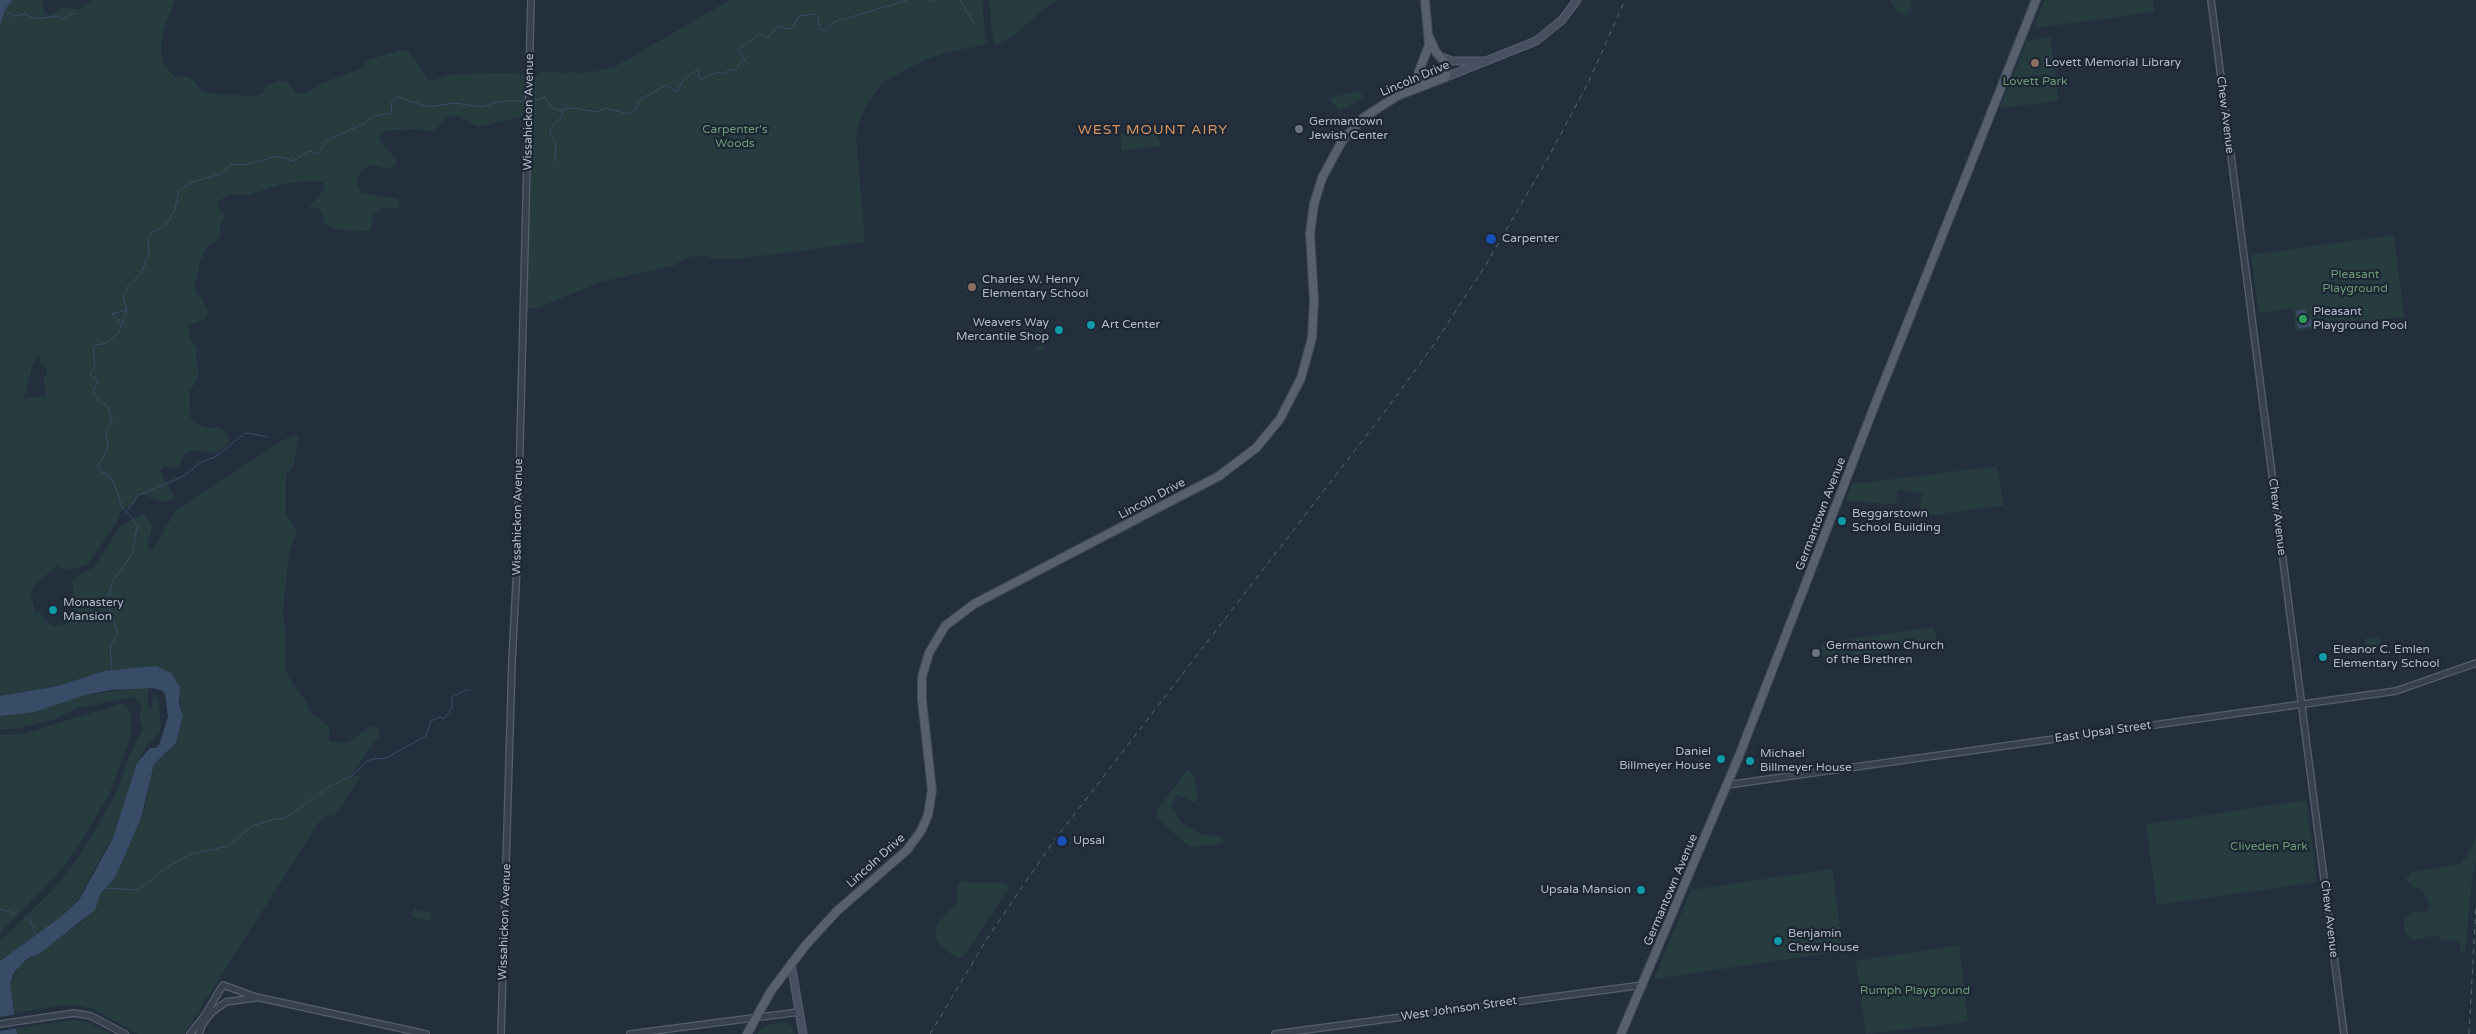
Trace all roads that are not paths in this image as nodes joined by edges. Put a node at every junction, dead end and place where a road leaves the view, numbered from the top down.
1 (531, 0) edge
2 (1425, 0) edge
3 (1577, 0) edge
4 (2036, 0) edge
5 (2211, 0) edge
6 (1430, 39) junction
7 (1439, 56) junction
8 (1488, 61) junction
9 (1424, 62) junction
10 (1446, 77) junction
11 (1426, 85) junction
12 (2476, 664) edge
13 (2302, 704) junction
14 (1727, 785) junction
15 (791, 963) junction
16 (1643, 985) junction
17 (256, 997) junction
18 (799, 1012) junction
19 (205, 1015) junction
20 (755, 1017) junction
21 (0, 1024) edge
22 (202, 1025) junction
23 (125, 1034) edge
24 (190, 1034) edge
25 (199, 1034) edge
26 (426, 1034) edge
27 (501, 1034) edge
28 (630, 1034) edge
29 (747, 1034) edge
30 (803, 1034) edge
31 (1275, 1034) edge
32 (1621, 1034) edge
33 (2344, 1034) edge

1 - 27 street, Wissahickon Avenue
2 - 6 main road
3 - 8 main road, Lincoln Drive
4 - 14 main road, Germantown Avenue
5 - 13 street, Chew Avenue
6 - 7 main road
6 - 9 main road
7 - 8 main road
7 - 9 main road
7 - 10 main road
8 - 10 main road, Lincoln Drive
9 - 11 main road
10 - 11 main road, Lincoln Drive
11 - 15 main road, Lincoln Drive
12 - 13 street, East Upsal Street
13 - 14 street, East Upsal Street
13 - 33 street, Chew Avenue
14 - 16 main road, Germantown Avenue
15 - 18 main road
15 - 20 main road, Lincoln Drive
16 - 31 street, West Johnson Street
16 - 32 main road, Germantown Avenue
17 - 19 street
17 - 22 street
17 - 26 street
18 - 20 street
18 - 30 main road
19 - 22 street
19 - 24 street
20 - 28 street
20 - 29 main road, Lincoln Drive
21 - 23 street
22 - 25 street

